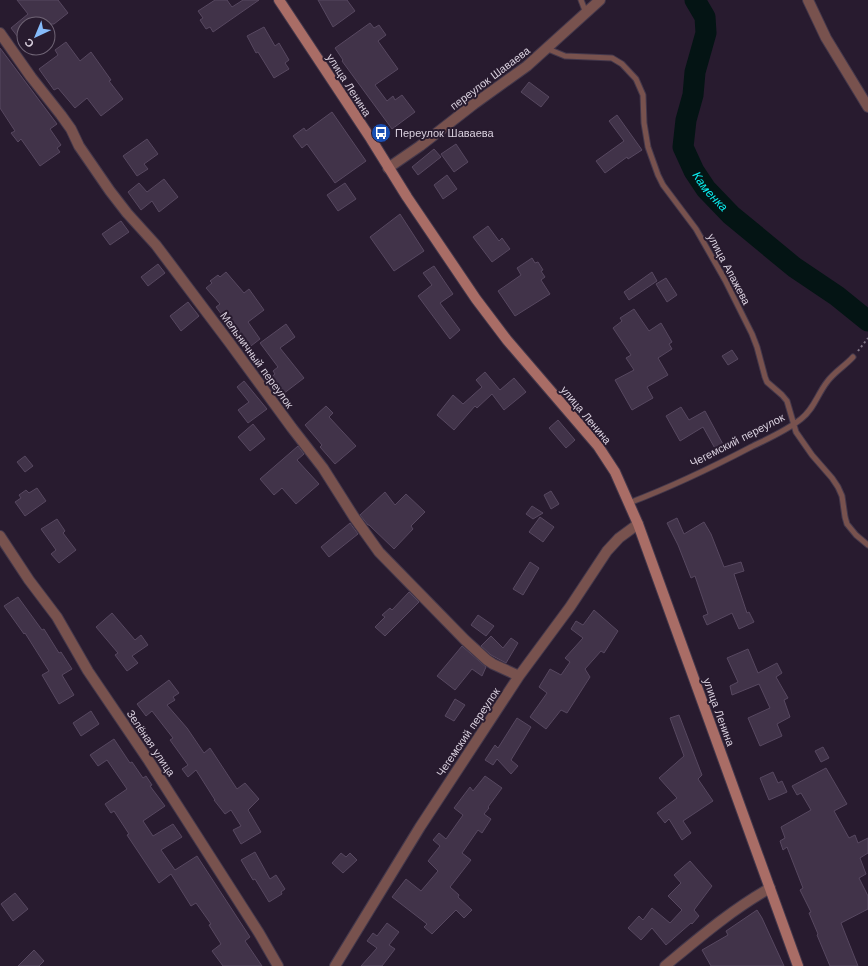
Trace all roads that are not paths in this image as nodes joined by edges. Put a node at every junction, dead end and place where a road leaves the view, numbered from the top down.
1 (279, 0) edge
2 (581, 0) edge
3 (600, 0) edge
4 (808, 0) edge
5 (586, 13) junction
6 (0, 33) edge
7 (548, 48) junction
8 (868, 107) edge
9 (388, 168) junction
10 (853, 357) road end
11 (793, 424) junction
12 (629, 503) junction
13 (638, 524) junction
14 (0, 536) edge
15 (868, 545) edge
16 (519, 676) junction
17 (770, 888) junction
18 (278, 966) edge
19 (335, 966) edge
20 (665, 966) edge
21 (798, 966) edge

1 - 9 street, улица Ленина
2 - 5 lane
3 - 5 street, переулок Шаваева
4 - 8 street
5 - 7 street, переулок Шаваева
6 - 16 street, Мельничный переулок
7 - 9 street, переулок Шаваева
7 - 11 lane, улица Апажева
9 - 12 street, улица Ленина
10 - 11 lane, Чегемский переулок
11 - 12 lane, Чегемский переулок
11 - 15 lane, улица Апажева
12 - 13 street, улица Ленина
13 - 16 street, Чегемский переулок
13 - 17 street, улица Ленина
14 - 18 street, Зелёная улица
16 - 19 street, Чегемский переулок
17 - 20 street
17 - 21 street, улица Ленина

